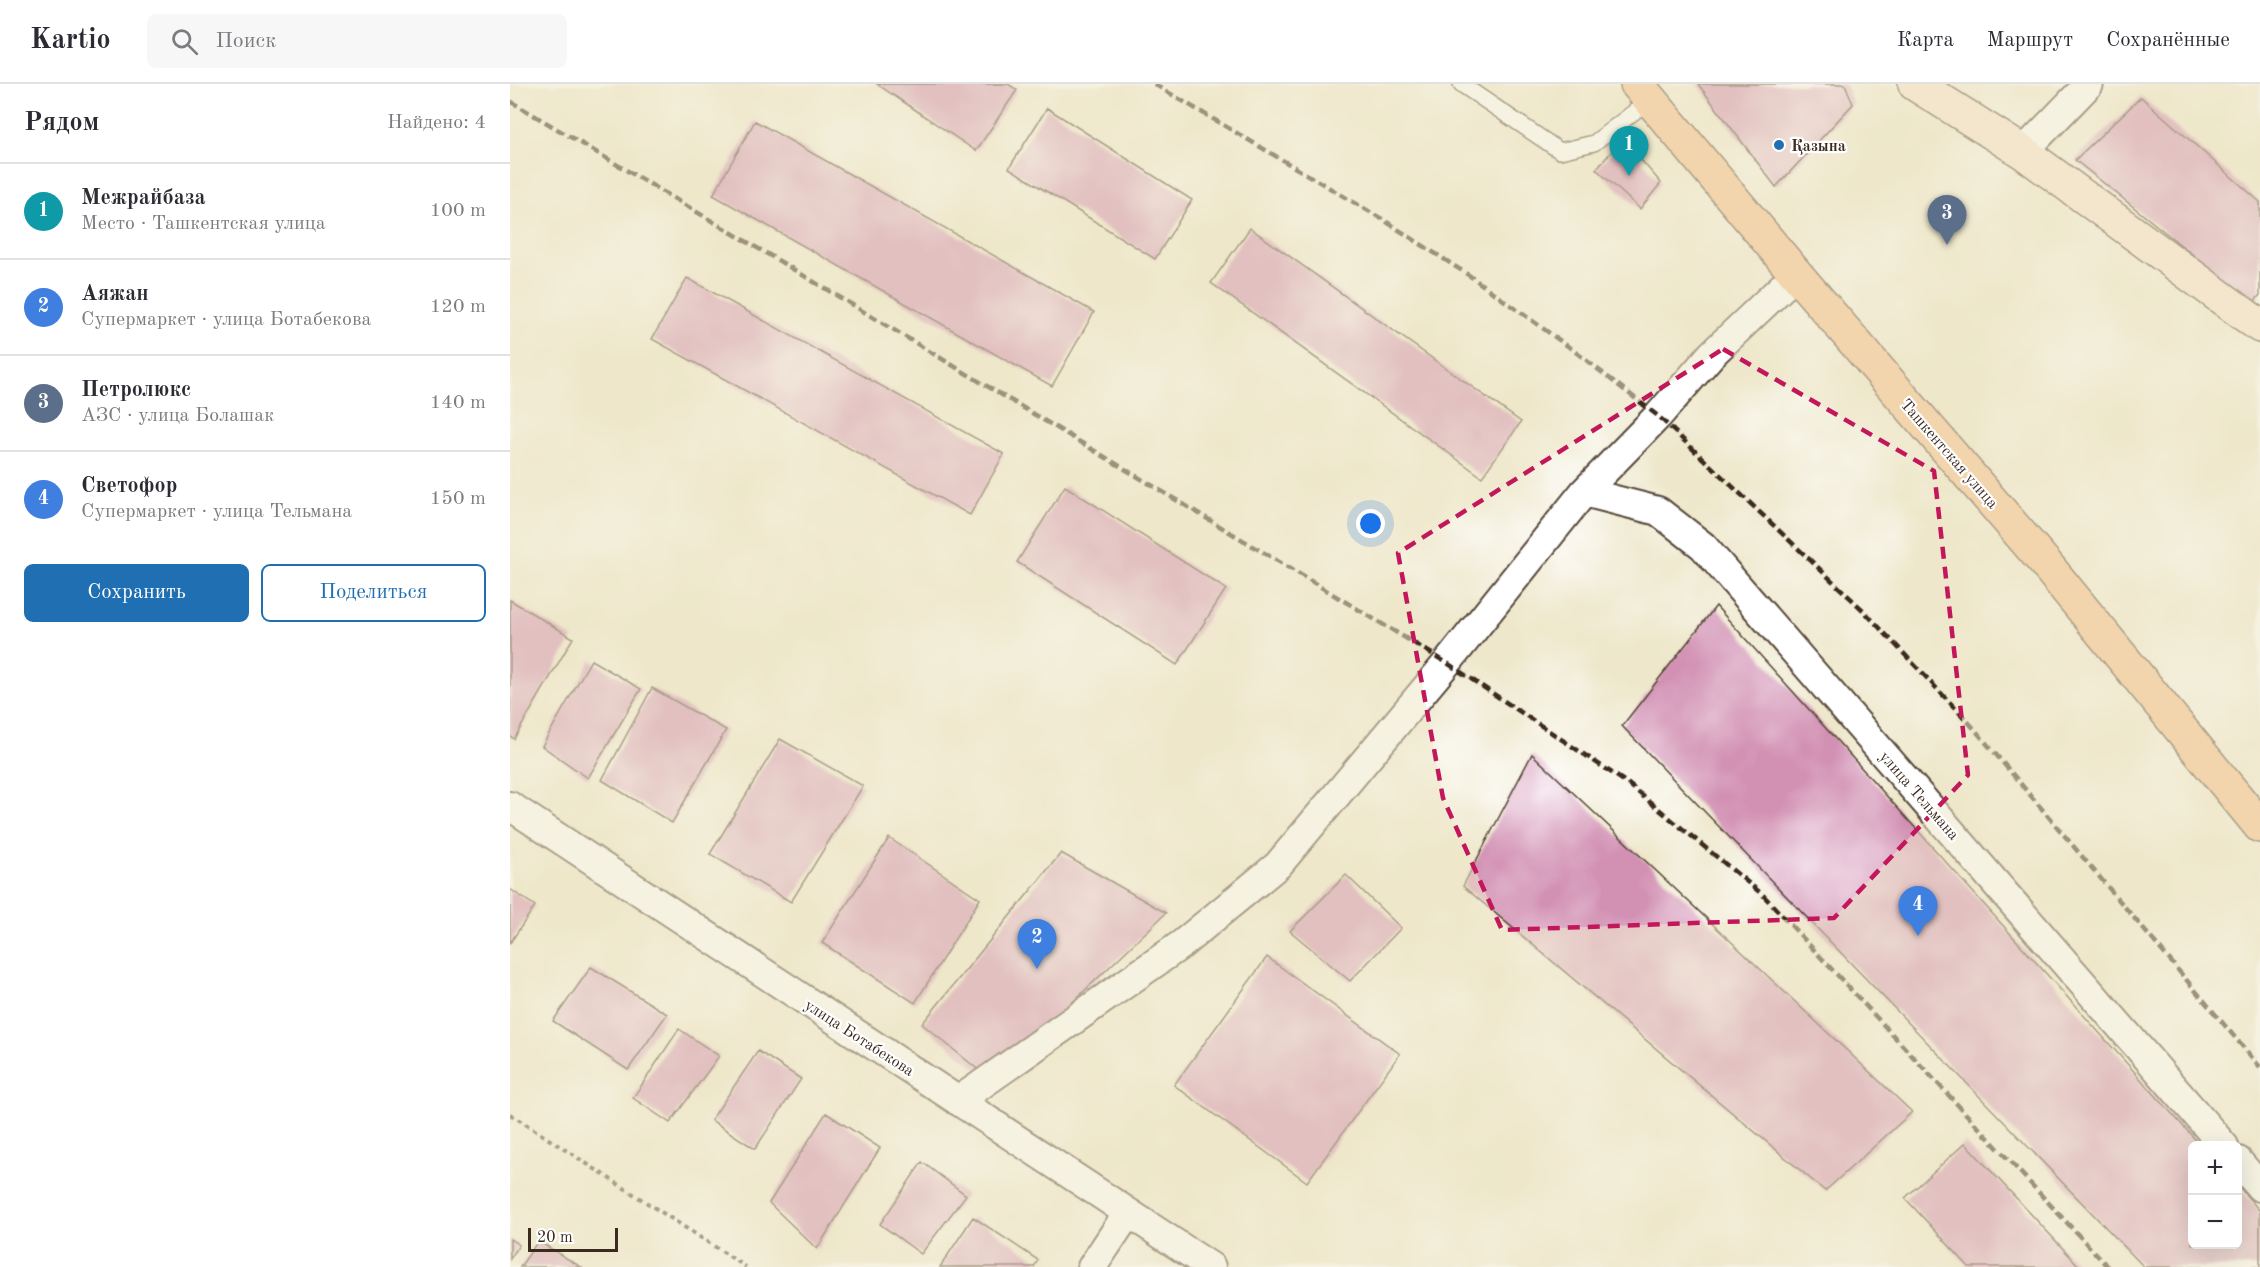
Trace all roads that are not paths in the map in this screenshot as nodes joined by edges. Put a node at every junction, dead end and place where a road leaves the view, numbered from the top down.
1 (1461, 84) edge
2 (1915, 84) edge
3 (2089, 84) edge
4 (1648, 89) edge
5 (2023, 152) junction
6 (1796, 274) junction
7 (2260, 326) edge
8 (1584, 492) junction
9 (510, 806) edge
10 (2260, 826) edge
11 (958, 1101) junction
12 (2220, 1141) edge
13 (2242, 1166) edge
14 (2260, 1187) edge
15 (1128, 1212) junction
16 (1092, 1267) edge
17 (1210, 1267) edge

1 - 4 lane
2 - 5 main road
3 - 5 street
4 - 6 main road, Ташкентская улица
5 - 7 main road
6 - 8 street
6 - 10 main road, Ташкентская улица
8 - 11 street
8 - 12 street, улица Тельмана
9 - 11 street, улица Ботабекова
11 - 15 street, улица Ботабекова
13 - 14 street
15 - 16 street
15 - 17 street, улица Ботабекова

